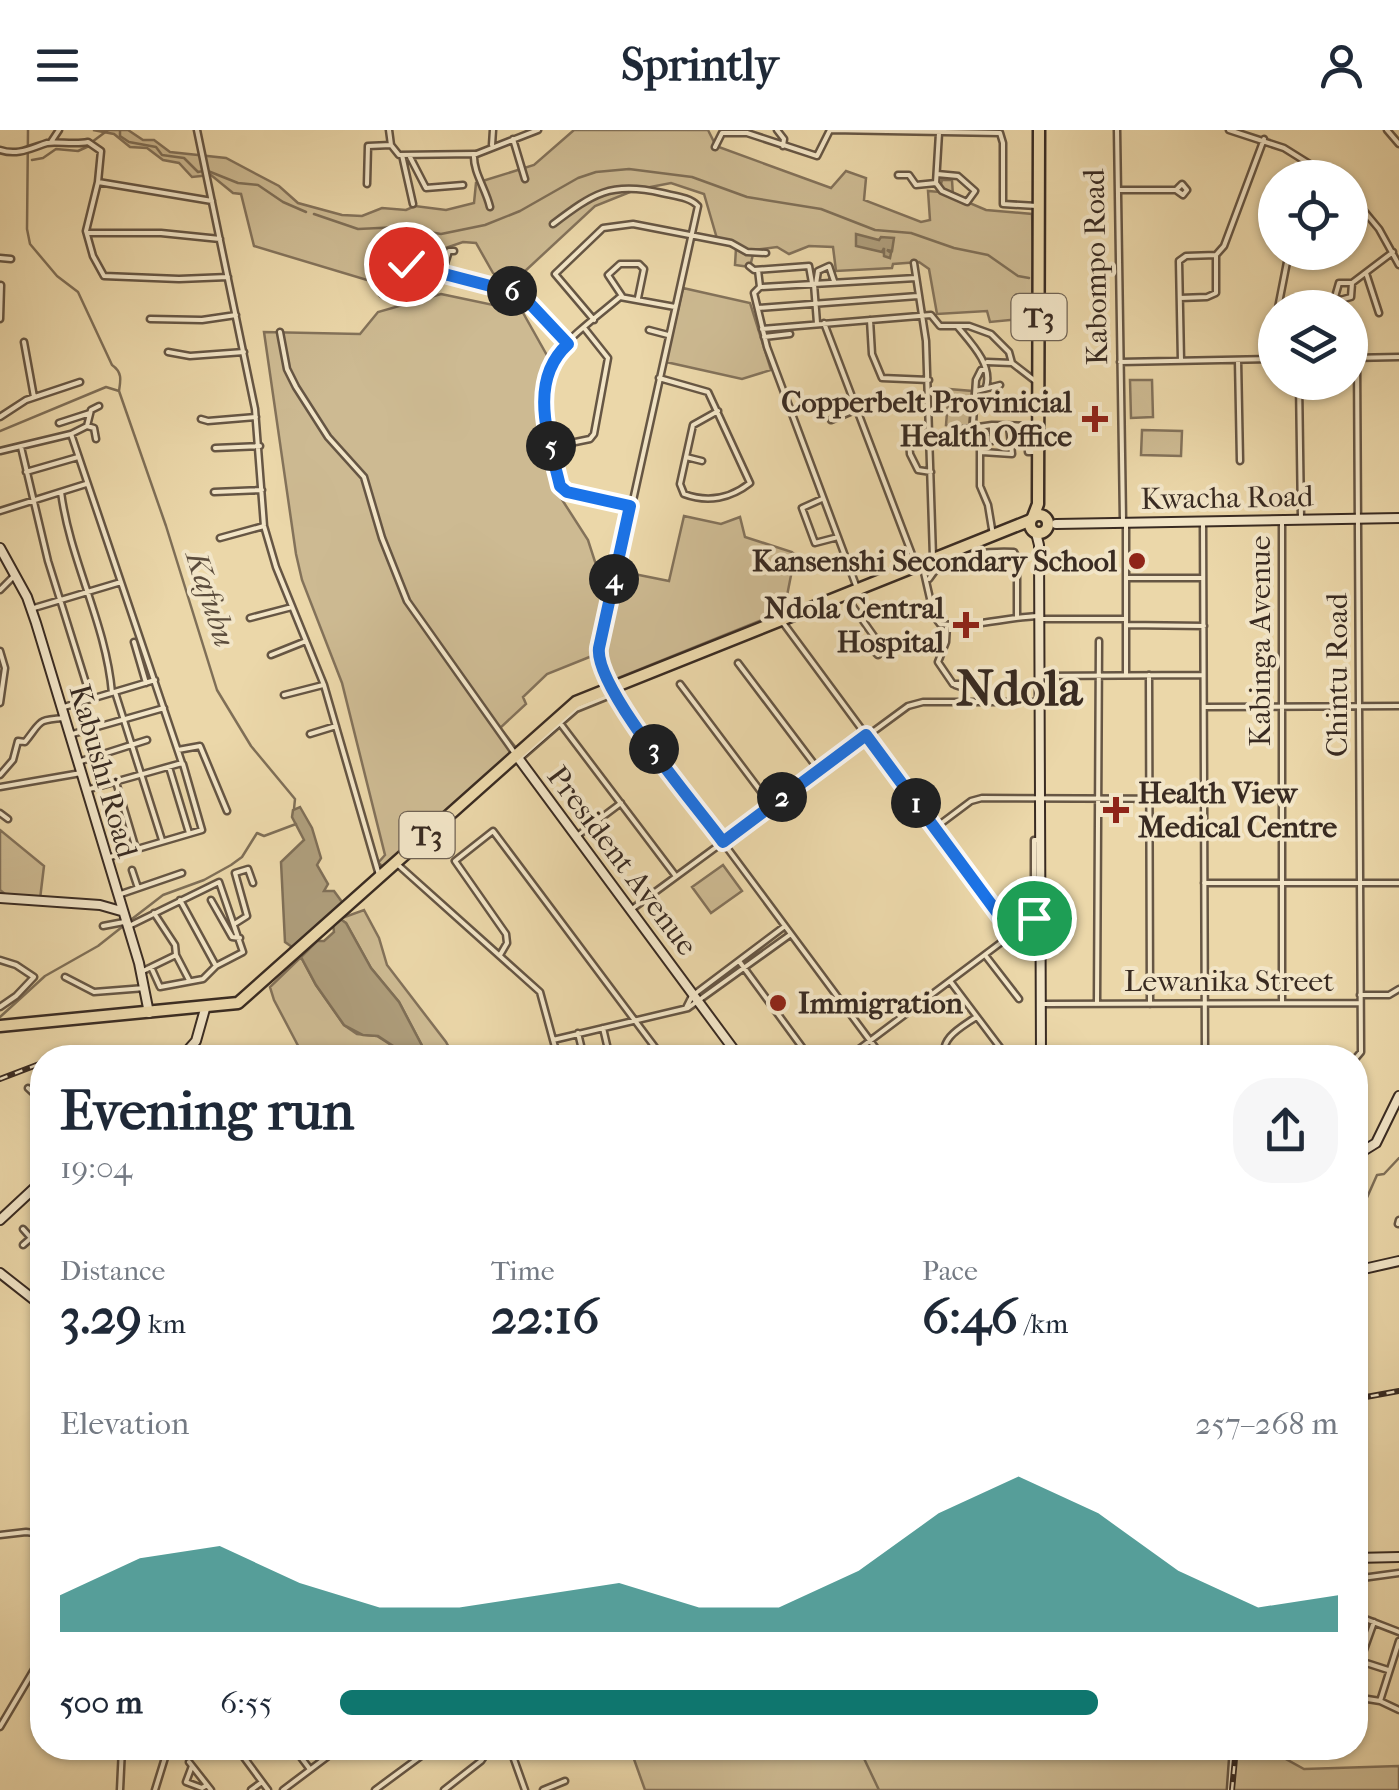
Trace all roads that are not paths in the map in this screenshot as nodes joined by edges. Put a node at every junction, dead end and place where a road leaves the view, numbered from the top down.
1 (60, 130) edge
2 (197, 130) edge
3 (389, 130) edge
4 (494, 130) edge
5 (538, 130) edge
6 (778, 130) edge
7 (832, 130) edge
8 (1039, 130) edge
9 (1117, 130) edge
10 (1229, 130) edge
11 (1387, 130) edge
12 (863, 131) edge
13 (943, 132) edge
14 (513, 139) junction
15 (1264, 139) junction
16 (51, 142) junction
17 (1399, 144) edge
18 (391, 145) junction
19 (492, 146) junction
20 (783, 146) junction
21 (715, 147) dead end
22 (0, 150) edge
23 (475, 154) junction
24 (402, 156) junction
25 (410, 157) junction
26 (1307, 160) edge
27 (938, 174) junction
28 (898, 176) dead end
29 (525, 179) dead end
30 (98, 182) junction
31 (936, 183) junction
32 (367, 184) dead end
33 (462, 185) dead end
34 (1118, 190) junction
35 (1176, 190) dead end
36 (212, 202) junction
37 (413, 204) dead end
38 (1038, 206) junction
39 (490, 207) dead end
40 (1368, 214) edge
41 (553, 224) dead end
42 (87, 233) junction
43 (690, 238) junction
44 (220, 239) junction
45 (454, 250) dead end
46 (749, 251) junction
47 (1393, 252) junction
48 (766, 253) dead end
49 (408, 254) dead end
50 (1216, 256) junction
51 (0, 258) edge
52 (11, 259) dead end
53 (914, 263) dead end
54 (405, 264) junction
55 (1399, 265) edge
56 (758, 270) junction
57 (442, 273) junction
58 (1366, 273) junction
59 (228, 277) junction
60 (916, 278) junction
61 (834, 282) junction
62 (1352, 283) dead end
63 (814, 284) junction
64 (1, 286) edge
65 (760, 287) junction
66 (382, 294) dead end
67 (393, 295) dead end
68 (622, 296) junction
69 (919, 296) junction
70 (638, 298) junction
71 (1180, 298) junction
72 (818, 304) junction
73 (675, 307) junction
74 (758, 308) junction
75 (1380, 313) dead end
76 (236, 315) junction
77 (922, 315) junction
78 (0, 318) edge
79 (150, 319) dead end
80 (594, 320) junction
81 (870, 320) junction
82 (821, 323) junction
83 (957, 326) junction
84 (585, 329) junction
85 (762, 329) junction
86 (648, 330) dead end
87 (280, 332) dead end
88 (668, 334) junction
89 (790, 334) dead end
90 (764, 337) junction
91 (24, 342) dead end
92 (568, 344) junction
93 (168, 352) dead end
94 (244, 352) junction
95 (1399, 357) edge
96 (1368, 358) edge
97 (1258, 359) edge
98 (1238, 360) junction
99 (1181, 361) junction
100 (985, 362) junction
101 (1012, 362) junction
102 (1120, 362) junction
103 (986, 370) junction
104 (659, 378) junction
105 (929, 380) junction
106 (1034, 380) dead end
107 (80, 382) dead end
108 (1000, 385) dead end
109 (986, 387) junction
110 (976, 391) junction
111 (34, 397) junction
112 (1299, 400) edge
113 (1355, 400) edge
114 (974, 405) junction
115 (99, 406) dead end
116 (1013, 406) dead end
117 (857, 409) junction
118 (718, 411) junction
119 (90, 413) junction
120 (256, 416) junction
121 (0, 417) edge
122 (200, 419) dead end
123 (831, 420) dead end
124 (59, 423) dead end
125 (992, 425) junction
126 (87, 426) junction
127 (1009, 426) junction
128 (1033, 426) junction
129 (975, 428) junction
130 (71, 434) junction
131 (96, 439) dead end
132 (910, 440) dead end
133 (930, 441) junction
134 (992, 441) dead end
135 (260, 446) junction
136 (20, 447) junction
137 (552, 447) junction
138 (215, 448) dead end
139 (0, 450) edge
140 (981, 452) junction
141 (1012, 452) junction
142 (1033, 452) junction
143 (78, 457) junction
144 (686, 457) junction
145 (702, 461) dead end
146 (1240, 461) dead end
147 (26, 472) junction
148 (930, 472) junction
149 (88, 484) junction
150 (262, 490) junction
151 (60, 492) junction
152 (214, 492) dead end
153 (824, 498) junction
154 (32, 501) junction
155 (630, 506) junction
156 (0, 511) edge
157 (1360, 518) junction
158 (1399, 518) edge
159 (1282, 520) junction
160 (1301, 520) junction
161 (1203, 521) junction
162 (1124, 522) junction
163 (1041, 525) junction
164 (264, 526) junction
165 (993, 535) junction
166 (838, 537) junction
167 (220, 538) dead end
168 (0, 548) edge
169 (923, 567) junction
170 (15, 575) junction
171 (1126, 578) junction
172 (1204, 578) junction
173 (121, 582) junction
174 (858, 589) junction
175 (0, 590) edge
176 (88, 592) junction
177 (844, 594) junction
178 (61, 600) junction
179 (292, 607) junction
180 (32, 609) junction
181 (1017, 617) junction
182 (250, 618) dead end
183 (1040, 618) junction
184 (781, 620) junction
185 (1125, 622) junction
186 (946, 625) junction
187 (1204, 626) junction
188 (875, 638) dead end
189 (306, 641) junction
190 (1099, 641) dead end
191 (134, 642) dead end
192 (0, 651) edge
193 (271, 655) dead end
194 (738, 663) dead end
195 (1126, 675) junction
196 (1149, 675) junction
197 (1039, 676) junction
198 (1098, 676) junction
199 (1203, 676) junction
200 (155, 680) junction
201 (146, 683) junction
202 (680, 684) dead end
203 (324, 685) junction
204 (954, 686) dead end
205 (611, 692) junction
206 (113, 693) junction
207 (284, 695) dead end
208 (91, 699) junction
209 (1040, 702) junction
210 (0, 703) edge
211 (1399, 706) edge
212 (1203, 707) junction
213 (1282, 707) junction
214 (1360, 707) junction
215 (164, 708) junction
216 (63, 713) junction
217 (124, 720) junction
218 (560, 723) junction
219 (336, 726) junction
220 (310, 734) dead end
221 (70, 735) junction
222 (866, 735) junction
223 (148, 740) dead end
224 (132, 747) junction
225 (178, 750) junction
226 (517, 757) junction
227 (78, 762) junction
228 (182, 763) junction
229 (169, 767) junction
230 (818, 770) junction
231 (81, 773) junction
232 (142, 774) junction
233 (0, 775) edge
234 (116, 782) junction
235 (0, 787) edge
236 (86, 790) junction
237 (1040, 798) junction
238 (1097, 799) junction
239 (1149, 799) junction
240 (1203, 799) junction
241 (622, 803) junction
242 (771, 805) junction
243 (227, 811) dead end
244 (0, 813) edge
245 (8, 818) dead end
246 (934, 828) junction
247 (189, 833) junction
248 (576, 837) junction
249 (162, 842) junction
250 (723, 842) junction
251 (136, 850) junction
252 (106, 858) junction
253 (396, 863) junction
254 (132, 870) dead end
255 (182, 873) dead end
256 (676, 876) junction
257 (380, 877) junction
258 (1399, 882) edge
259 (1204, 883) junction
260 (1282, 883) junction
261 (1360, 883) junction
262 (253, 884) dead end
263 (138, 888) junction
264 (0, 898) edge
265 (180, 900) junction
266 (211, 900) dead end
267 (119, 903) junction
268 (1037, 909) junction
269 (630, 910) junction
270 (154, 914) junction
271 (126, 924) junction
272 (236, 924) junction
273 (103, 926) dead end
274 (786, 926) junction
275 (1040, 928) junction
276 (1017, 931) junction
277 (791, 934) junction
278 (240, 938) junction
279 (176, 955) junction
280 (500, 955) junction
281 (985, 955) junction
282 (0, 960) edge
283 (739, 961) junction
284 (216, 966) junction
285 (151, 967) junction
286 (744, 968) junction
287 (142, 972) junction
288 (65, 977) dead end
289 (189, 980) junction
290 (950, 980) junction
291 (144, 988) junction
292 (1399, 989) edge
293 (1360, 995) junction
294 (694, 998) junction
295 (1019, 999) dead end
296 (1282, 1003) junction
297 (1359, 1003) junction
298 (1039, 1004) junction
299 (1098, 1004) junction
300 (1150, 1004) junction
301 (1204, 1004) junction
302 (0, 1007) edge
303 (200, 1009) junction
304 (149, 1013) junction
305 (976, 1016) junction
306 (636, 1020) junction
307 (0, 1026) edge
308 (603, 1028) junction
309 (578, 1034) junction
310 (553, 1040) junction
311 (870, 1040) junction
312 (192, 1045) edge
313 (554, 1045) edge
314 (581, 1045) edge
315 (607, 1045) edge
316 (654, 1045) edge
317 (728, 1045) edge
318 (800, 1045) edge
319 (863, 1045) edge
320 (874, 1045) edge
321 (944, 1045) edge
322 (998, 1045) edge
323 (1041, 1045) edge
324 (1205, 1045) edge
325 (1361, 1045) edge
326 (1399, 1096) edge
327 (1368, 1150) edge
328 (30, 1193) edge
329 (0, 1220) edge
330 (23, 1230) dead end
331 (30, 1237) edge
332 (30, 1239) edge
333 (22, 1245) dead end
334 (1399, 1261) edge
335 (1368, 1268) edge
336 (0, 1273) edge
337 (30, 1297) edge
338 (30, 1532) edge
339 (0, 1535) edge
340 (1399, 1557) edge
341 (1368, 1558) edge
342 (1399, 1573) edge
343 (1368, 1577) edge
344 (1368, 1620) edge
345 (1374, 1622) junction
346 (1399, 1632) edge
347 (1368, 1637) edge
348 (1399, 1641) edge
349 (1368, 1664) edge
350 (1388, 1670) junction
351 (30, 1677) edge
352 (1368, 1700) edge
353 (1380, 1702) junction
354 (1399, 1710) edge
355 (0, 1728) edge
356 (121, 1760) edge
357 (164, 1760) edge
358 (246, 1760) edge
359 (303, 1760) edge
360 (323, 1760) edge
361 (416, 1760) edge
362 (482, 1760) edge
363 (514, 1760) edge
364 (1232, 1760) edge
365 (310, 1770) junction
366 (565, 1781) dead end
367 (262, 1782) junction
368 (209, 1787) edge
369 (120, 1790) edge
370 (154, 1790) edge
371 (251, 1790) edge
372 (268, 1790) edge
373 (283, 1790) edge
374 (375, 1790) edge
375 (444, 1790) edge
376 (525, 1790) edge
377 (544, 1790) edge
378 (1230, 1790) edge

1 - 16 street
2 - 36 street
3 - 18 street
4 - 19 street
5 - 14 street
6 - 20 street
7 - 12 street
7 - 20 street
8 - 38 highway, T3
9 - 34 street, Kabompo Road
10 - 15 street
11 - 17 street
12 - 13 street
13 - 27 street
13 - 38 street
14 - 19 street
14 - 29 street
15 - 26 street
15 - 50 street
16 - 22 street
16 - 30 street
18 - 24 street
18 - 32 street
19 - 23 street
20 - 21 street
23 - 25 street
23 - 39 street
24 - 25 street
24 - 37 street
25 - 33 street
27 - 31 street
27 - 31 street
28 - 31 street
30 - 36 street
30 - 42 street
34 - 35 street
34 - 102 street, Kabompo Road
36 - 44 street
38 - 128 highway, T3
40 - 47 street
41 - 43 street
42 - 44 street
42 - 59 street
43 - 46 street
43 - 73 street
43 - 80 street
44 - 59 street
45 - 57 street
46 - 48 street
46 - 56 street
47 - 55 street
47 - 58 street
49 - 54 street
50 - 71 street
50 - 71 street
51 - 52 street
53 - 60 street
54 - 57 street
54 - 66 street
54 - 67 street
56 - 63 street
56 - 65 street
57 - 92 street
58 - 62 street
58 - 75 street
59 - 76 street
60 - 61 street
60 - 69 street
61 - 63 street
61 - 63 street
63 - 65 street
63 - 72 street
64 - 78 street
65 - 74 street
68 - 70 street
68 - 70 street
68 - 80 street
69 - 72 street
69 - 77 street
70 - 73 street
71 - 99 street
72 - 74 street
72 - 82 street
73 - 88 street
74 - 85 street
76 - 79 street
76 - 94 street
77 - 81 street
77 - 83 street
77 - 105 street
80 - 84 street
81 - 82 street
81 - 105 street
82 - 85 street
82 - 117 street
83 - 100 street
83 - 101 street
84 - 92 street
84 - 137 street
85 - 90 street
86 - 88 street
87 - 226 street
88 - 104 street
89 - 90 street
90 - 153 street
91 - 111 street
92 - 137 street
93 - 94 street
94 - 120 street
95 - 96 street
97 - 98 street
98 - 99 street
98 - 146 street
99 - 102 street
100 - 101 street
100 - 103 street
101 - 106 street
102 - 162 street, Kabompo Road
103 - 109 street
103 - 110 street
104 - 118 street
104 - 155 street
105 - 133 street
107 - 111 street
108 - 109 street
109 - 110 street
110 - 114 street
111 - 121 street
112 - 160 street
113 - 157 street, Chintu Road
114 - 116 street
114 - 129 street
115 - 119 street
117 - 123 street
117 - 169 street
118 - 144 street
118 - 144 street
119 - 124 street
119 - 126 street
120 - 122 street
120 - 135 street
125 - 127 street
125 - 129 street
125 - 134 street
126 - 130 street
126 - 131 street
127 - 128 street
127 - 141 street
128 - 142 highway, T3
129 - 133 street
129 - 140 street
130 - 136 street
130 - 143 street
132 - 148 street
133 - 148 street
135 - 138 street
135 - 150 street
136 - 139 street
136 - 147 street
137 - 155 street
140 - 141 street
140 - 165 street
141 - 142 street
142 - 163 highway, T3
143 - 147 street
143 - 149 street
144 - 145 street
147 - 154 street
148 - 169 street
149 - 151 street
149 - 173 street
150 - 152 street
150 - 164 street
151 - 154 street
151 - 176 street
153 - 166 street
153 - 166 street
154 - 156 street
154 - 178 street
155 - 205 street
157 - 158 main road, Kwacha Road
157 - 160 main road, Kwacha Road
157 - 214 street, Chintu Road
159 - 160 main road, Kwacha Road
159 - 161 main road, Kwacha Road
159 - 213 street, Kabinga Avenue
161 - 162 main road, Kwacha Road
161 - 172 street
162 - 163 main road, Kwacha Road
162 - 171 street, Kabompo Road
163 - 165 highway, T3
163 - 183 main road
164 - 167 street
164 - 179 street
165 - 169 highway, T3
166 - 174 street
168 - 170 main road, Kabushi Road
169 - 174 highway, T3
169 - 181 street
169 - 186 street
170 - 175 street
170 - 180 main road, Kabushi Road
171 - 172 street
171 - 185 street, Kabompo Road
172 - 187 street
173 - 176 street
173 - 200 street
174 - 177 highway, T3
176 - 178 street
176 - 206 street
177 - 184 highway, T3
177 - 188 street
178 - 180 street
178 - 208 street
179 - 182 street
179 - 189 street
180 - 216 main road, Kabushi Road
181 - 183 street
181 - 186 street
183 - 185 street
183 - 197 main road
184 - 205 highway, T3
184 - 222 street
185 - 187 street
185 - 195 street, Kabompo Road
186 - 204 street
187 - 199 street
189 - 193 street
189 - 203 street
190 - 198 street
191 - 201 street
192 - 210 street
194 - 230 street
195 - 196 street
195 - 198 street
196 - 199 street
196 - 239 street
197 - 198 street
197 - 209 main road
198 - 238 street
199 - 212 street
200 - 201 street
200 - 215 street
201 - 206 street
202 - 242 street
203 - 207 street
203 - 219 street
205 - 218 street
205 - 226 highway, T3
205 - 250 street
206 - 208 street
206 - 217 street
208 - 216 street
209 - 222 street
209 - 237 main road
211 - 214 street
212 - 213 street
212 - 240 street
213 - 214 street
213 - 260 street, Kabinga Avenue
214 - 261 street, Chintu Road
215 - 217 street
215 - 225 street
216 - 221 main road, Kabushi Road
216 - 233 street
217 - 221 street
217 - 224 street
218 - 226 street
218 - 241 street
219 - 220 street
219 - 257 street
221 - 227 main road, Kabushi Road
222 - 230 street
222 - 246 street
223 - 224 street
224 - 227 street
224 - 232 street
225 - 228 street
225 - 243 street
226 - 248 main road, President Avenue
226 - 253 highway, T3
227 - 231 main road, Kabushi Road
228 - 229 street
228 - 247 street
229 - 232 street
229 - 247 street
230 - 242 street
231 - 235 street
231 - 236 main road, Kabushi Road
232 - 234 street
232 - 249 street
234 - 236 street
234 - 251 street
236 - 252 main road, Kabushi Road
237 - 238 street
237 - 246 street
237 - 268 main road
238 - 239 street
238 - 299 street
239 - 240 street
239 - 300 street
240 - 259 street
241 - 248 street
241 - 256 street
242 - 250 street
244 - 245 street
246 - 276 street
247 - 249 street
248 - 269 main road, President Avenue
249 - 251 street
250 - 256 street
250 - 274 street
251 - 252 street
252 - 267 main road, Kabushi Road
253 - 257 highway, T3
253 - 280 street
254 - 263 street
255 - 263 street
256 - 269 street
257 - 303 highway, T3
258 - 261 street
259 - 260 street
259 - 301 street
260 - 261 street
260 - 296 street, Kabinga Avenue
261 - 293 street, Chintu Road
262 - 272 street
263 - 267 street
264 - 267 main road
265 - 270 street
265 - 272 street
265 - 284 street
266 - 278 street
267 - 271 main road, Kabushi Road
268 - 275 main road
268 - 276 main road
269 - 294 main road, President Avenue
270 - 271 street
270 - 279 street
271 - 273 street
271 - 287 main road, Kabushi Road
272 - 278 street
274 - 277 street
274 - 283 street
275 - 276 street
275 - 298 main road
276 - 281 street
277 - 286 street
277 - 311 street
278 - 284 street
279 - 285 street
279 - 289 street
280 - 306 street
280 - 310 street
281 - 290 street
281 - 295 street
282 - 302 street
283 - 286 street
283 - 294 street
284 - 289 street
285 - 287 street
285 - 289 street
286 - 294 street
286 - 318 street
287 - 291 main road, Kabushi Road
288 - 291 street
290 - 305 street
290 - 311 street
291 - 304 main road, Kabushi Road
292 - 293 street
293 - 297 street, Chintu Road
294 - 306 street
294 - 317 main road, President Avenue
296 - 297 street, Lewanika Street
296 - 301 street, Lewanika Street
297 - 325 street, Chintu Road
298 - 299 street, Lewanika Street
298 - 323 main road
299 - 300 street, Lewanika Street
300 - 301 street, Lewanika Street
301 - 324 street
303 - 304 highway, T3
303 - 312 main road
304 - 307 highway, T3
305 - 321 street
305 - 322 street
306 - 308 street
306 - 316 street
308 - 309 street
308 - 315 street
309 - 310 street
309 - 314 street
310 - 313 street
311 - 319 street
311 - 320 street
326 - 327 main road
328 - 329 main road
330 - 331 street
332 - 333 street
334 - 335 main road
336 - 337 main road
338 - 339 street
340 - 341 main road
342 - 343 street
344 - 345 street
345 - 346 street
345 - 347 street
348 - 350 street
349 - 350 street
350 - 353 street
351 - 355 street
352 - 353 street
353 - 354 street
356 - 369 street
357 - 370 street
358 - 367 street
359 - 365 street
360 - 365 street
361 - 374 street
362 - 375 street
363 - 376 street
364 - 378 street
365 - 373 street
366 - 377 street
367 - 371 street
367 - 372 street
368 - 368 street

